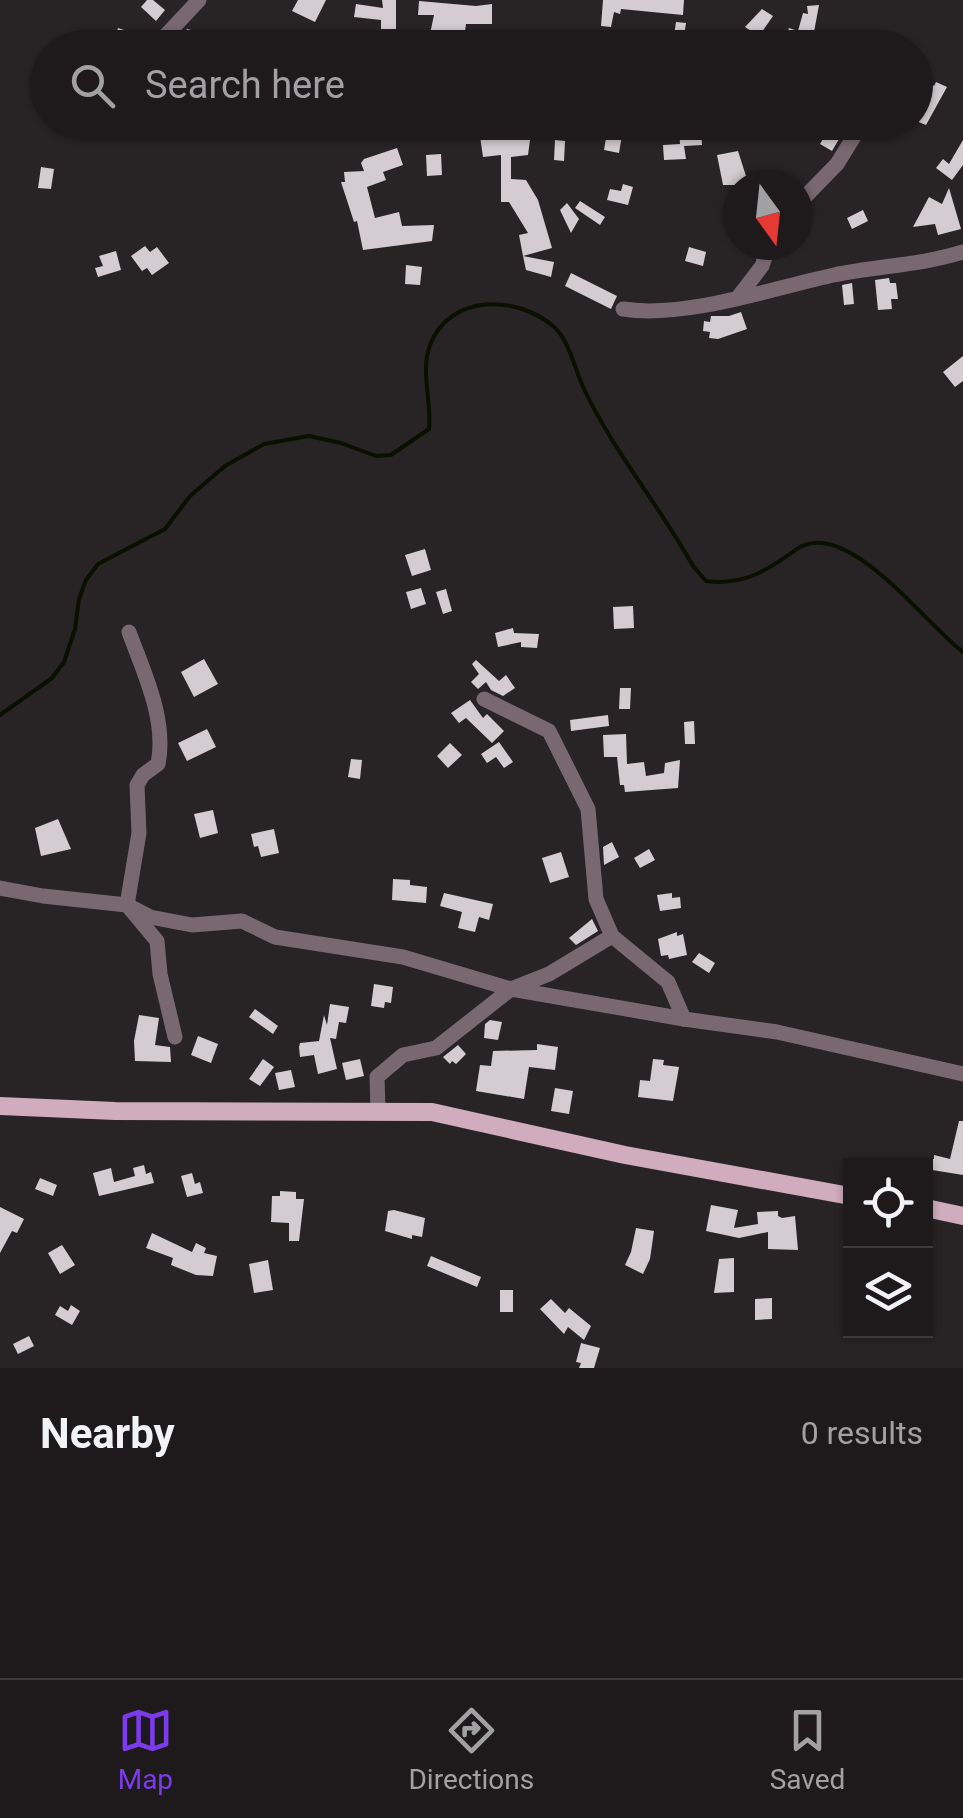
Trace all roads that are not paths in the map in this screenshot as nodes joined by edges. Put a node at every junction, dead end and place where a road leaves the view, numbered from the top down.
1 (199, 0) edge
2 (171, 30) edge
3 (852, 140) edge
4 (813, 189) edge
5 (963, 252) edge
6 (764, 260) edge
7 (739, 296) junction
8 (623, 310) dead end
9 (128, 632) dead end
10 (484, 699) dead end
11 (0, 888) edge
12 (127, 904) junction
13 (612, 936) junction
14 (511, 989) junction
15 (684, 1019) junction
16 (175, 1037) dead end
17 (963, 1074) edge
18 (0, 1106) edge
19 (378, 1112) junction
20 (843, 1195) edge
21 (933, 1210) edge
22 (963, 1216) edge

1 - 2 street
3 - 4 street
5 - 7 street
6 - 7 street
7 - 8 street
9 - 12 street
10 - 13 street
11 - 12 street
12 - 14 street
12 - 16 street
13 - 14 street
13 - 15 street
14 - 15 street
14 - 19 street
15 - 17 street
18 - 19 main road
19 - 20 main road
21 - 22 main road

